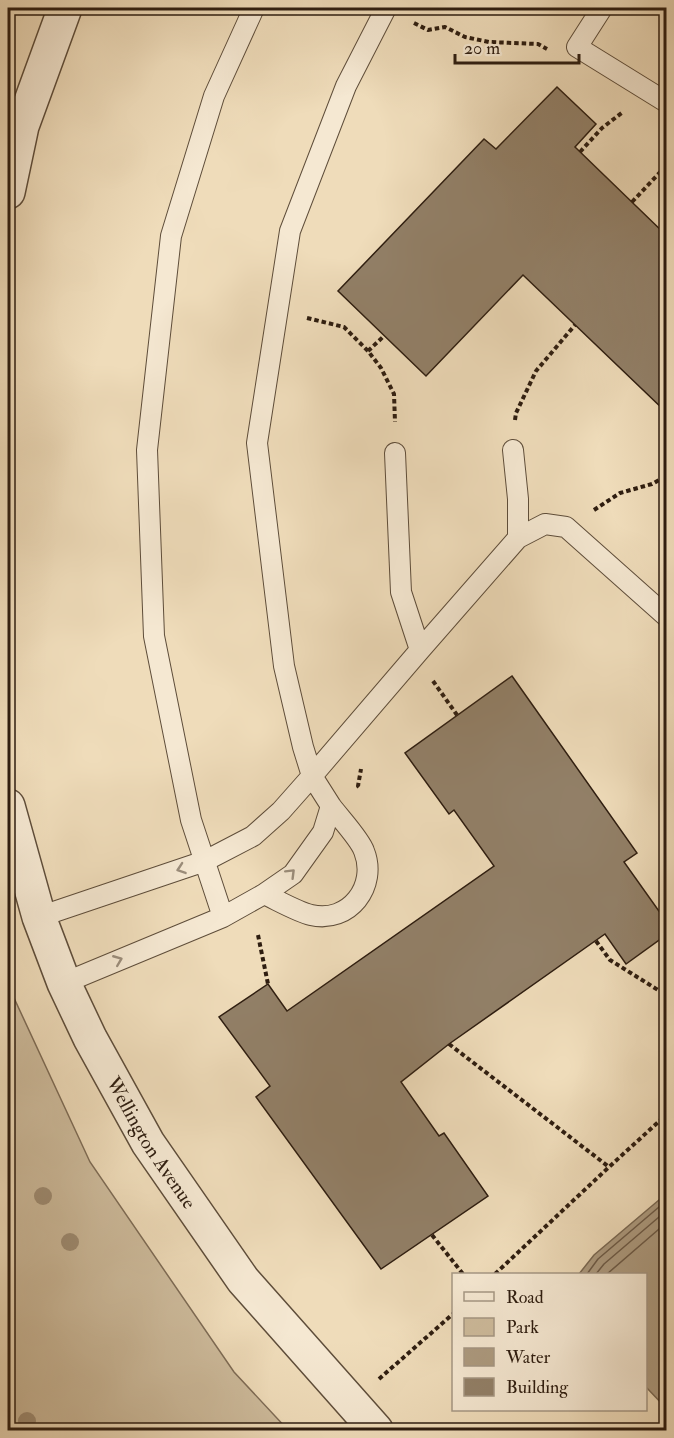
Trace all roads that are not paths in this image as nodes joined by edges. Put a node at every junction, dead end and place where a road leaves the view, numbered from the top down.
1 (254, 8) edge
2 (386, 8) edge
3 (602, 8) edge
4 (58, 10) edge
5 (666, 102) edge
6 (8, 192) edge
7 (513, 450) road end
8 (396, 453) road end
9 (518, 538) junction
10 (666, 616) edge
11 (420, 650) junction
12 (312, 776) junction
13 (8, 806) edge
14 (331, 806) junction
15 (205, 861) junction
16 (264, 894) junction
17 (39, 917) junction
18 (223, 917) junction
19 (64, 983) junction
20 (376, 1431) edge

1 - 15 lane
2 - 12 lane
3 - 5 lane
4 - 6 street
7 - 9 lane
8 - 11 lane
9 - 10 lane
9 - 11 lane
11 - 12 lane
12 - 14 lane
12 - 15 lane
13 - 17 street, Wellington Avenue
16 -> 14 lane
14 - 16 lane
15 -> 17 lane
15 - 18 lane
16 - 18 lane
17 - 19 street, Wellington Avenue
19 -> 18 lane
19 - 20 street, Wellington Avenue

